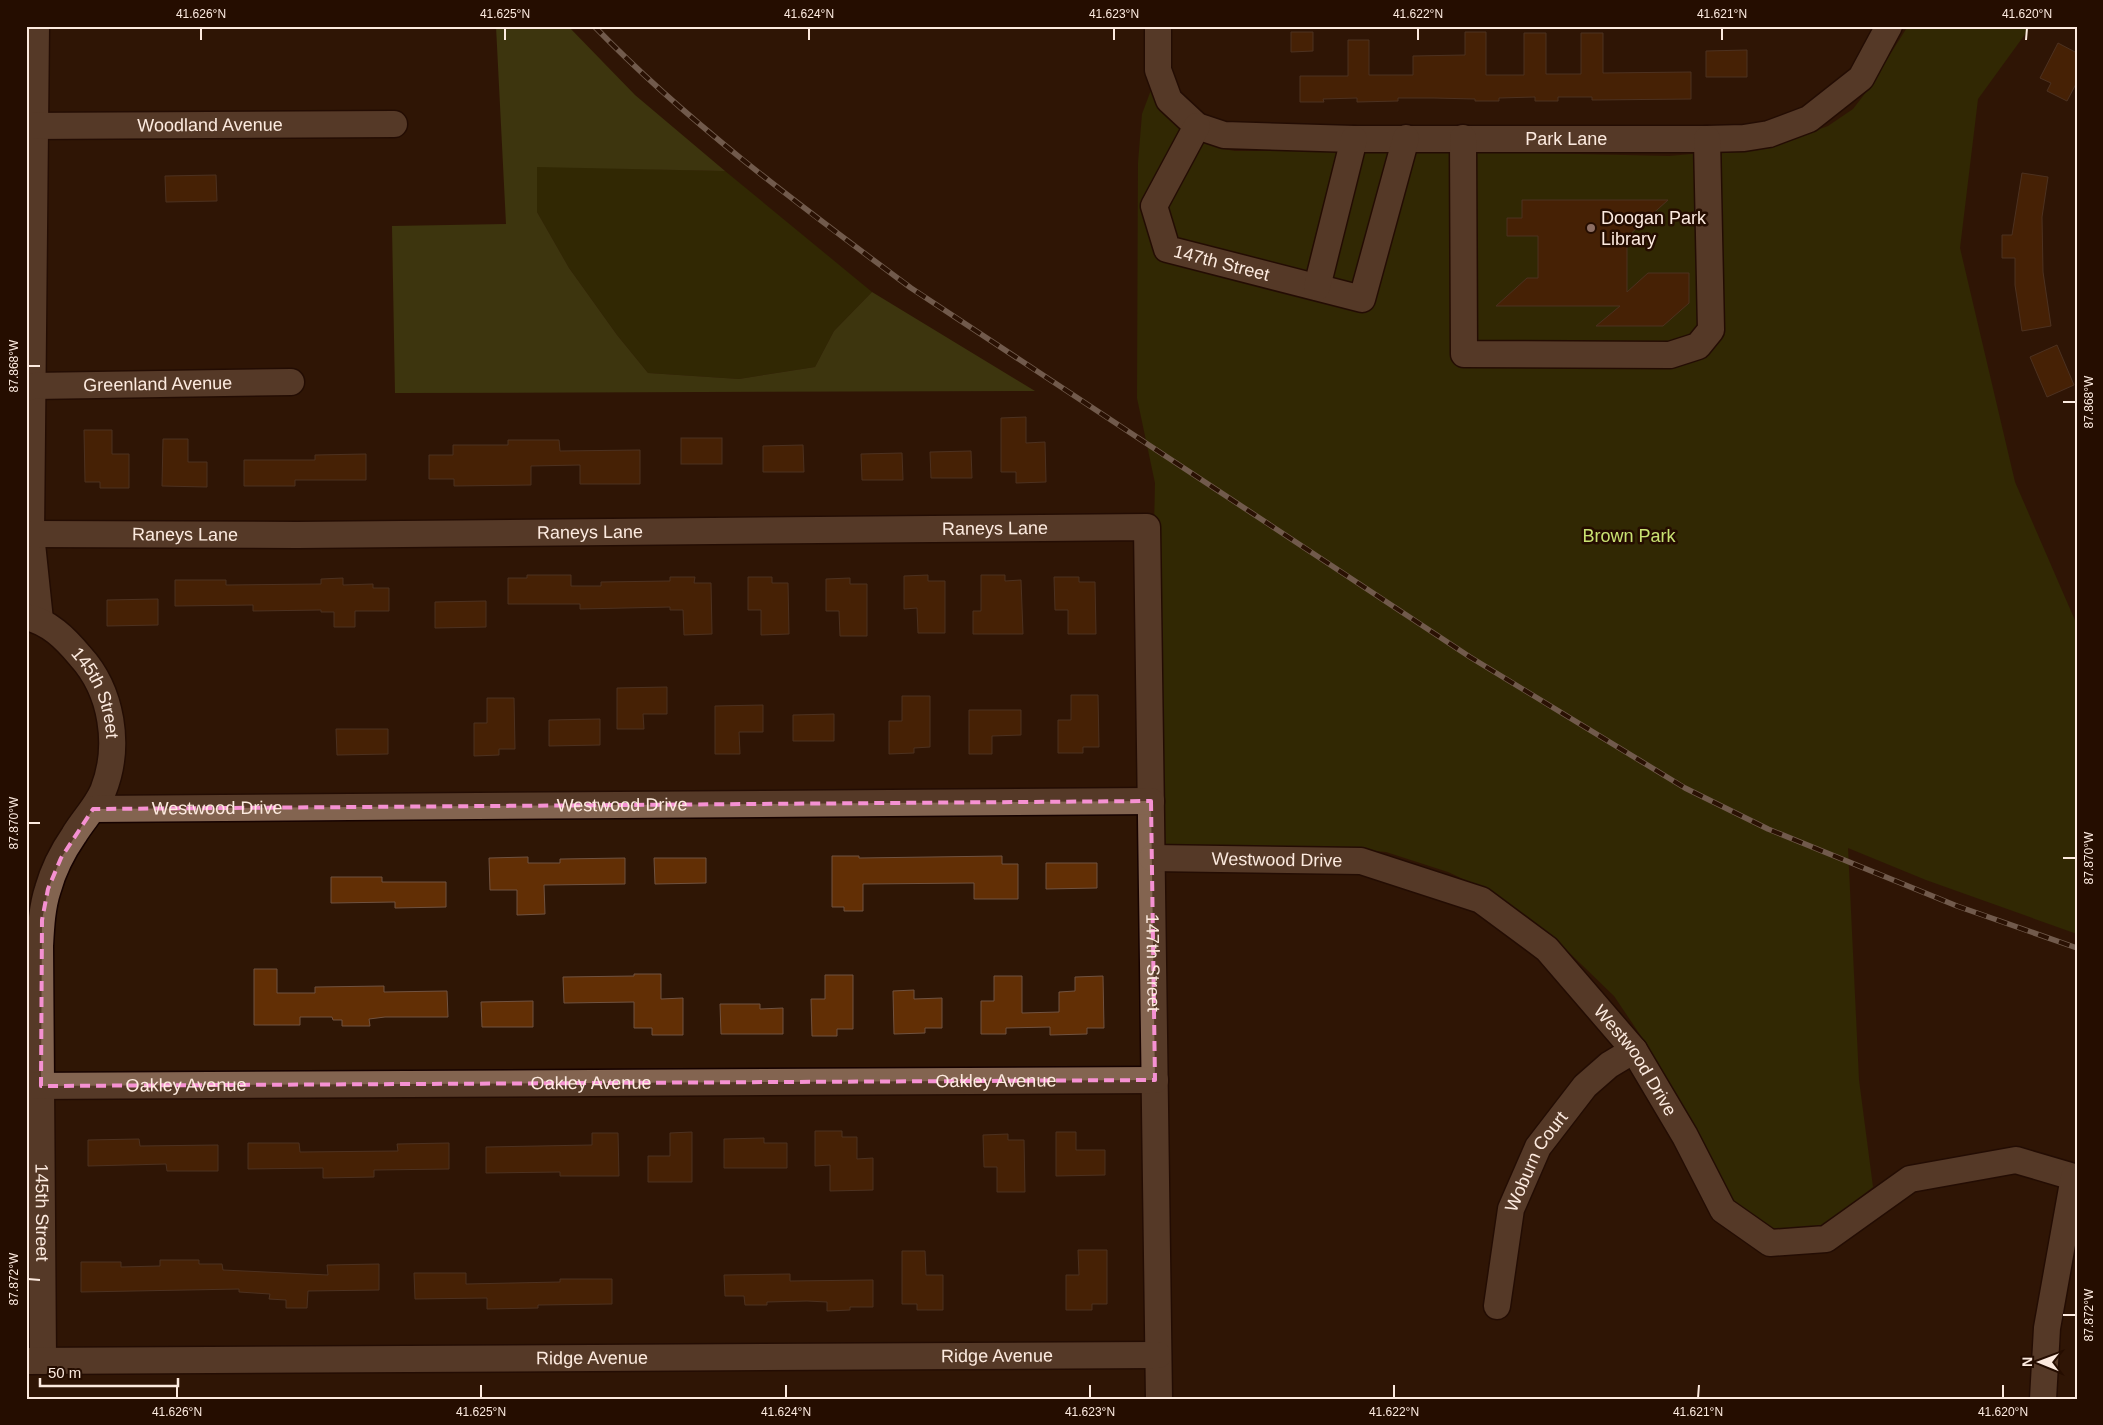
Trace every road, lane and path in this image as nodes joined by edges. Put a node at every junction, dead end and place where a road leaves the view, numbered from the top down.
1 (36, 26) edge
2 (1158, 26) edge
3 (1889, 26) edge
4 (394, 124) dead end
5 (31, 126) edge
6 (1197, 126) junction
7 (1406, 138) junction
8 (1463, 138) junction
9 (1354, 139) junction
10 (1707, 139) junction
11 (1317, 287) junction
12 (291, 382) dead end
13 (30, 387) edge
14 (1147, 527) joint
15 (31, 534) junction
16 (33, 618) edge
17 (1151, 801) junction
18 (93, 809) junction
19 (1152, 858) junction
20 (1634, 1050) junction
21 (1155, 1080) junction
22 (33, 1086) edge
23 (2076, 1178) edge
24 (1497, 1306) dead end
25 (1158, 1354) junction
26 (35, 1361) edge
27 (1159, 1399) edge
28 (2043, 1399) edge

1 - 5 street, 145th Street
2 - 6 street
3 - 10 street, Park Lane
4 - 5 street, Woodland Avenue
5 - 13 street, 145th Street
6 - 9 street, Park Lane
6 - 11 street, 147th Street
7 - 8 street, Park Lane
7 - 9 street, Park Lane
7 - 11 street
8 - 10 street, Park Lane
8 - 10 street
9 - 11 street
12 - 13 street, Greenland Avenue
13 - 15 street, 145th Street
14 - 15 street, Raneys Lane
14 - 17 street, 147th Street
15 - 16 street, 145th Street
16 - 18 street, 145th Street
17 - 18 street, Westwood Drive
17 - 19 street, 147th Street
18 - 22 street, 145th Street
19 - 20 street, Westwood Drive
19 - 21 street, 147th Street
20 - 23 street, Westwood Drive
20 - 24 street, Woburn Court
21 - 22 street, Oakley Avenue
21 - 25 street, 147th Street
22 - 26 street, 145th Street
23 - 28 street
25 - 26 street, Ridge Avenue
25 - 27 street, 147th Street

